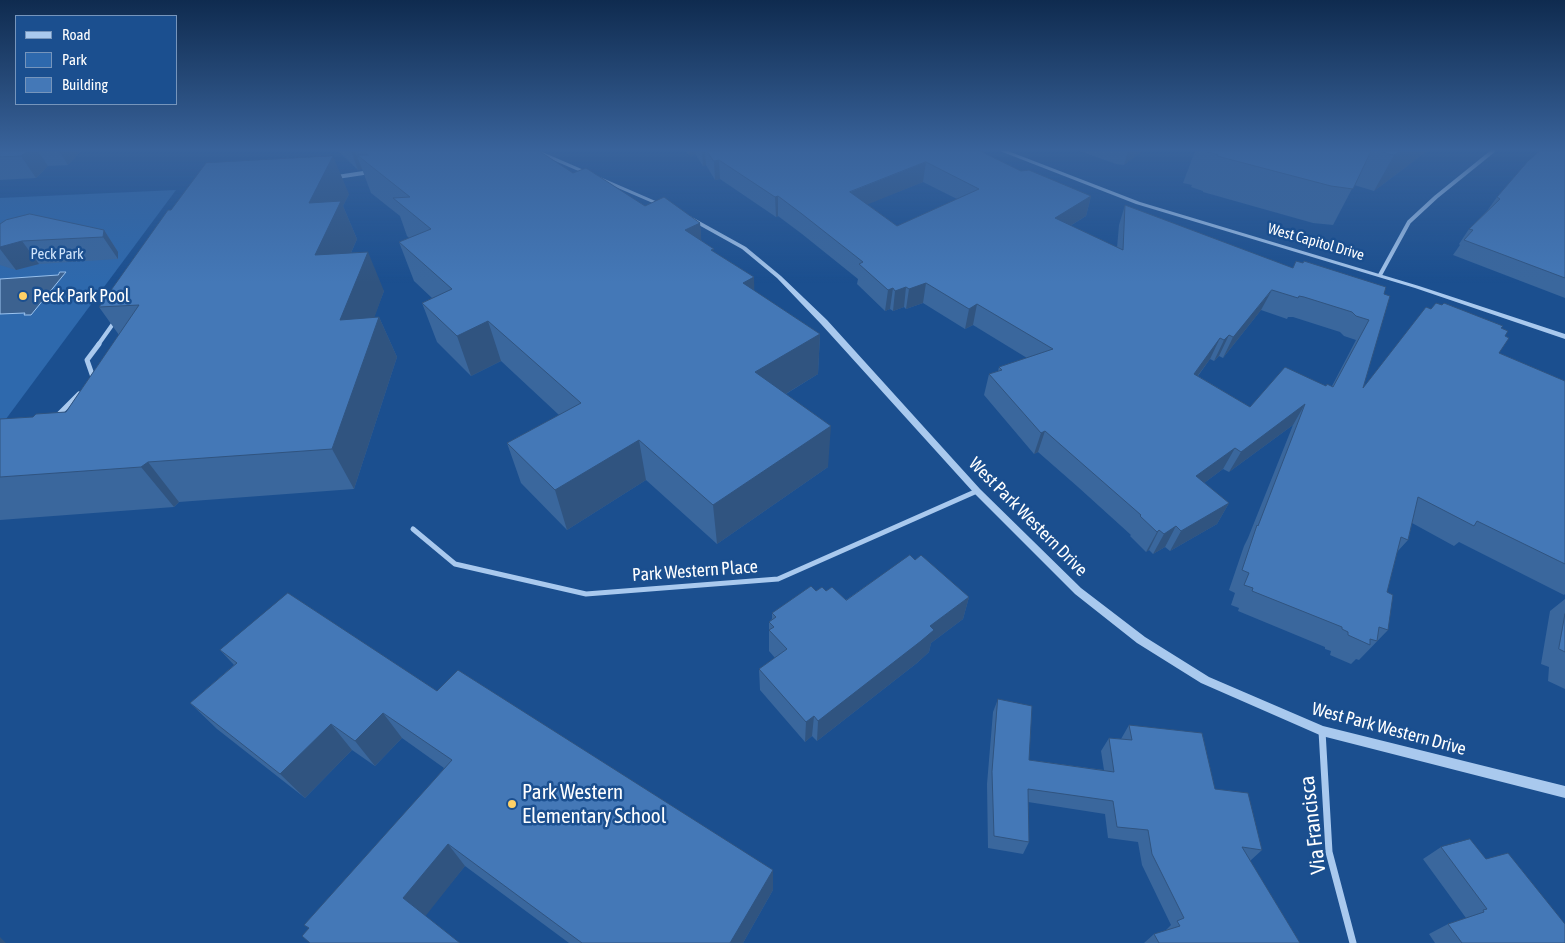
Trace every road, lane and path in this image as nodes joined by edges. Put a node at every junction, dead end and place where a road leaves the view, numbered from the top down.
1 (638, 195) edge
2 (1117, 195) edge
3 (1438, 195) edge
4 (1380, 275) junction
5 (116, 319) edge
6 (1565, 337) edge
7 (94, 382) edge
8 (87, 388) edge
9 (53, 420) edge
10 (977, 491) junction
11 (413, 528) dead end
12 (1322, 731) junction
13 (1565, 792) edge
14 (1353, 943) edge

1 - 10 street, West Park Western Drive
2 - 4 street, West Capitol Drive
3 - 4 street
4 - 6 street, West Capitol Drive
5 - 7 street
8 - 9 street
10 - 11 street, Park Western Place
10 - 12 street, West Park Western Drive
12 - 13 street, West Park Western Drive
12 - 14 street, Via Francisca

